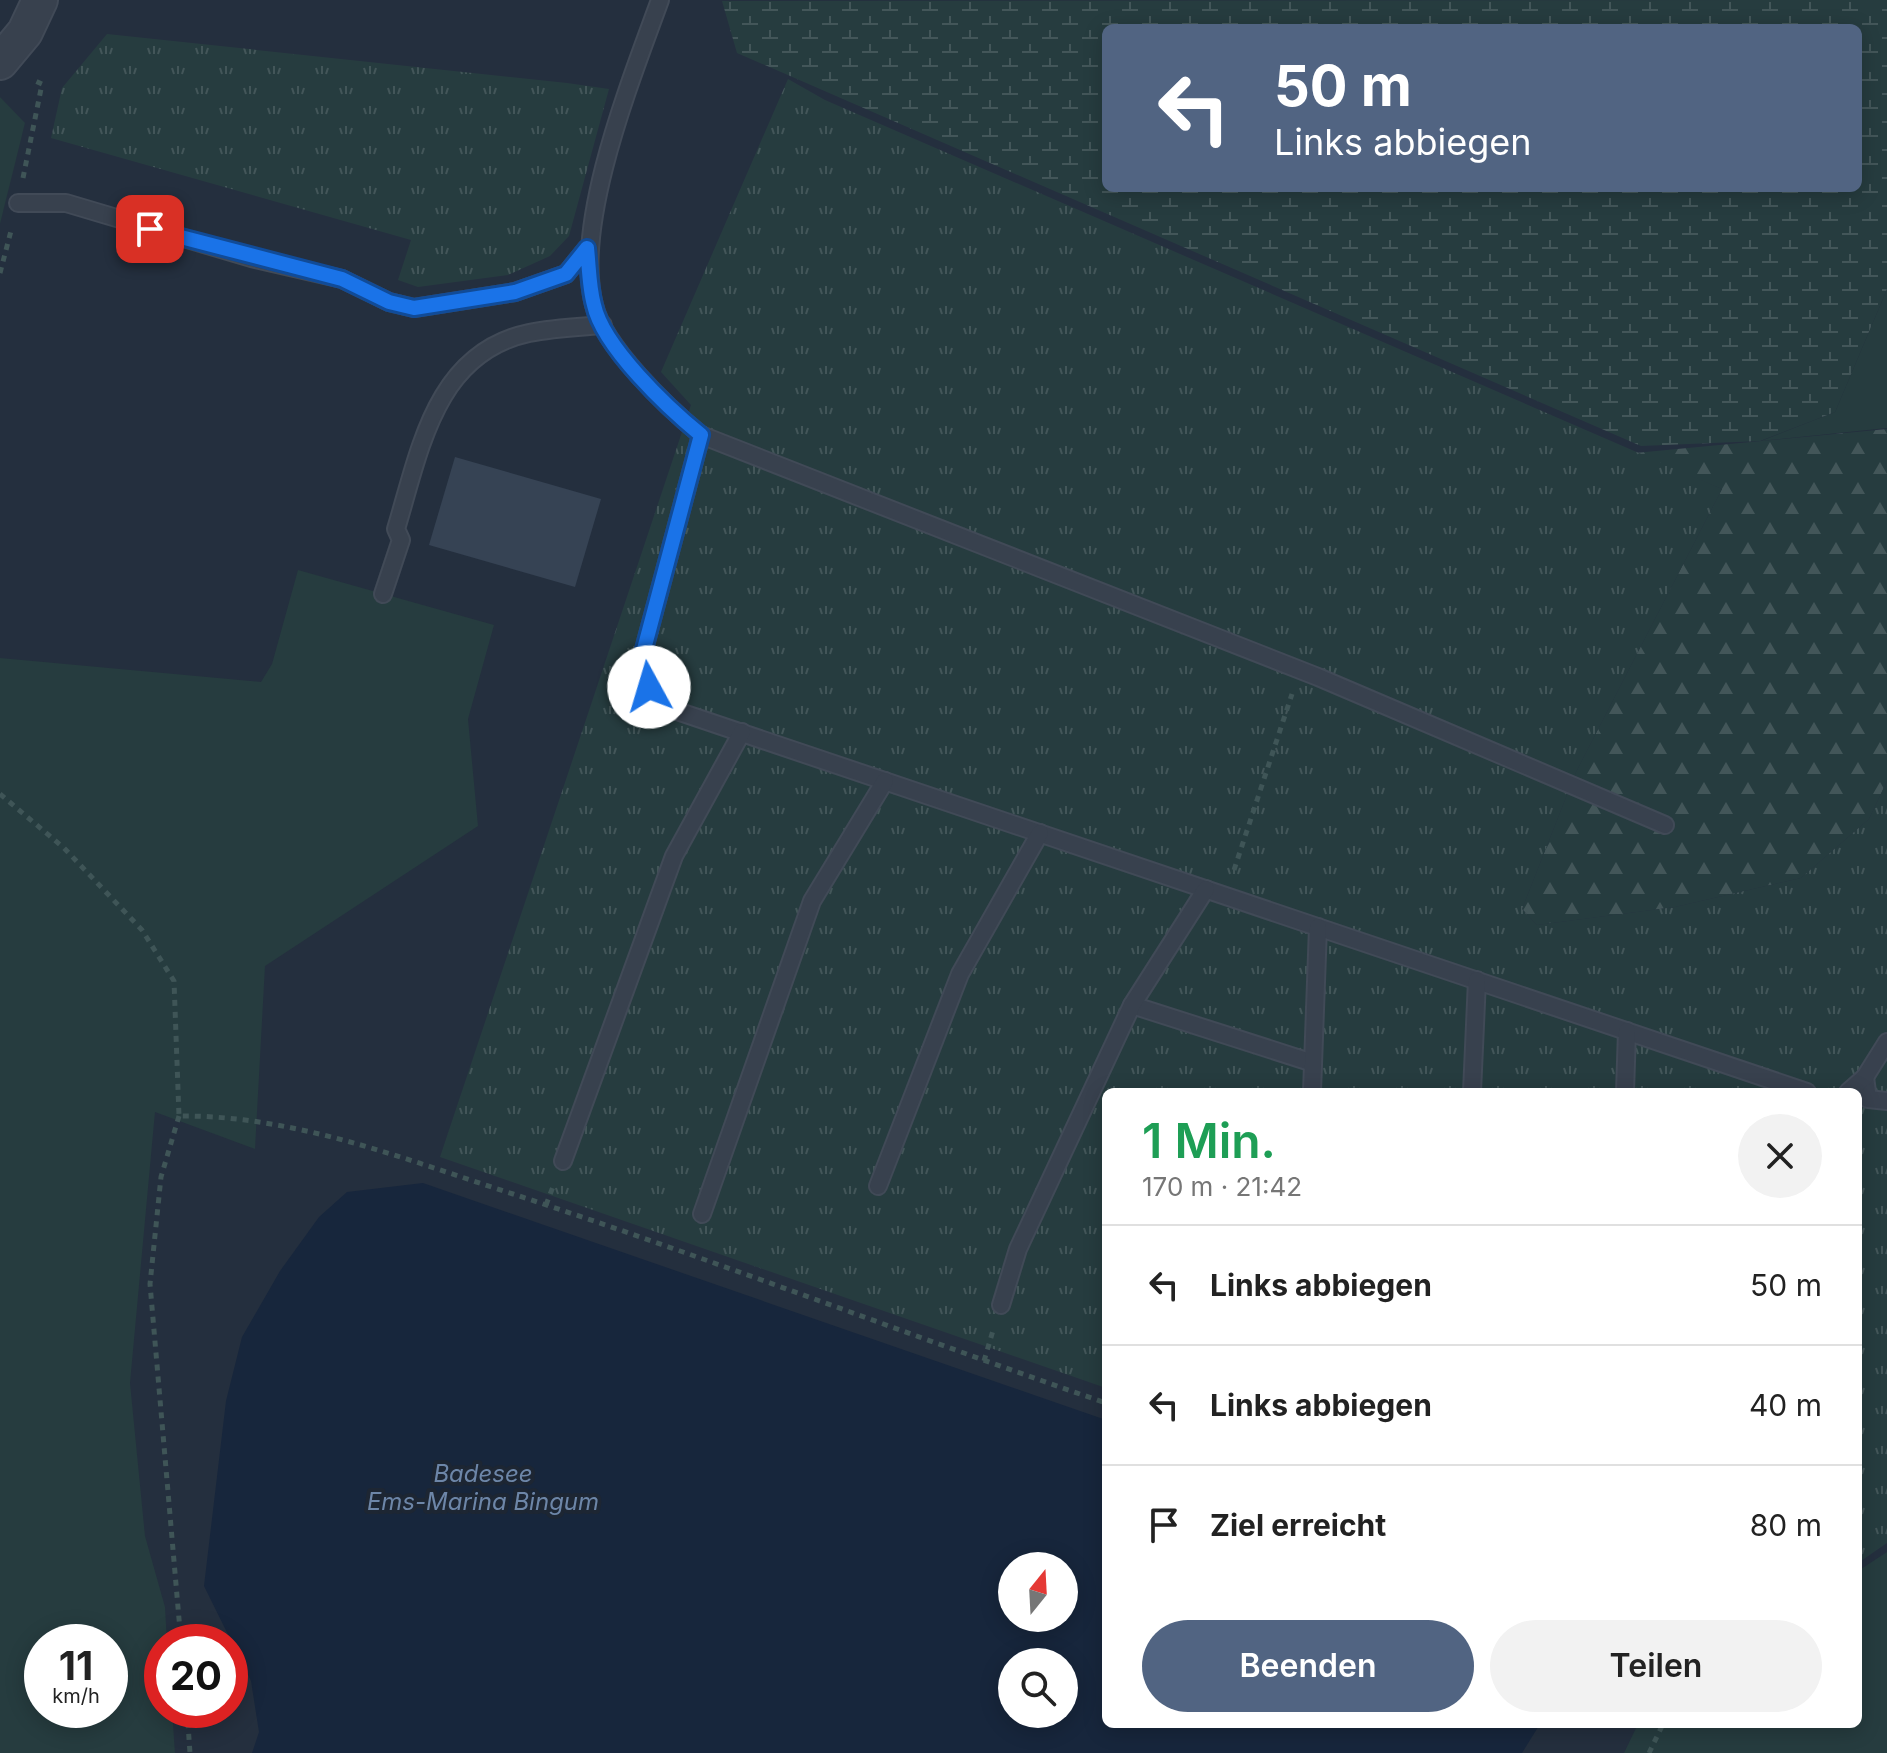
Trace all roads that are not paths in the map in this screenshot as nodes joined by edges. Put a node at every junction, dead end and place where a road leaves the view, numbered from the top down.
1 (40, 0) edge
2 (660, 0) edge
3 (0, 62) edge
4 (18, 203) road end
5 (587, 248) junction
6 (603, 325) junction
7 (701, 435) junction
8 (383, 594) dead end
9 (742, 732) junction
10 (885, 781) junction
11 (1665, 825) dead end
12 (1040, 833) junction
13 (1206, 889) junction
14 (1318, 927) junction
15 (1477, 980) junction
16 (1132, 1005) junction
17 (1627, 1031) junction
18 (1887, 1042) edge
19 (1313, 1063) junction
20 (1865, 1077) junction
21 (1312, 1088) edge
22 (1472, 1088) edge
23 (1625, 1088) edge
24 (1784, 1088) edge
25 (1853, 1088) edge
26 (1887, 1101) edge
27 (563, 1161) dead end
28 (878, 1186) dead end
29 (702, 1214) dead end
30 (1001, 1305) dead end

1 - 3 street
2 - 5 lane
4 - 5 lane
5 - 6 lane
6 - 7 lane
6 - 8 lane
7 - 9 lane
7 - 11 lane
9 - 10 lane
9 - 27 lane
10 - 12 lane
10 - 29 lane
12 - 13 lane
12 - 28 lane
13 - 14 lane
13 - 16 lane
14 - 15 lane
14 - 19 lane
15 - 17 lane
15 - 22 lane
16 - 19 lane
16 - 30 lane
17 - 23 lane
17 - 24 lane
18 - 20 lane
19 - 21 lane
20 - 25 lane
20 - 26 lane

